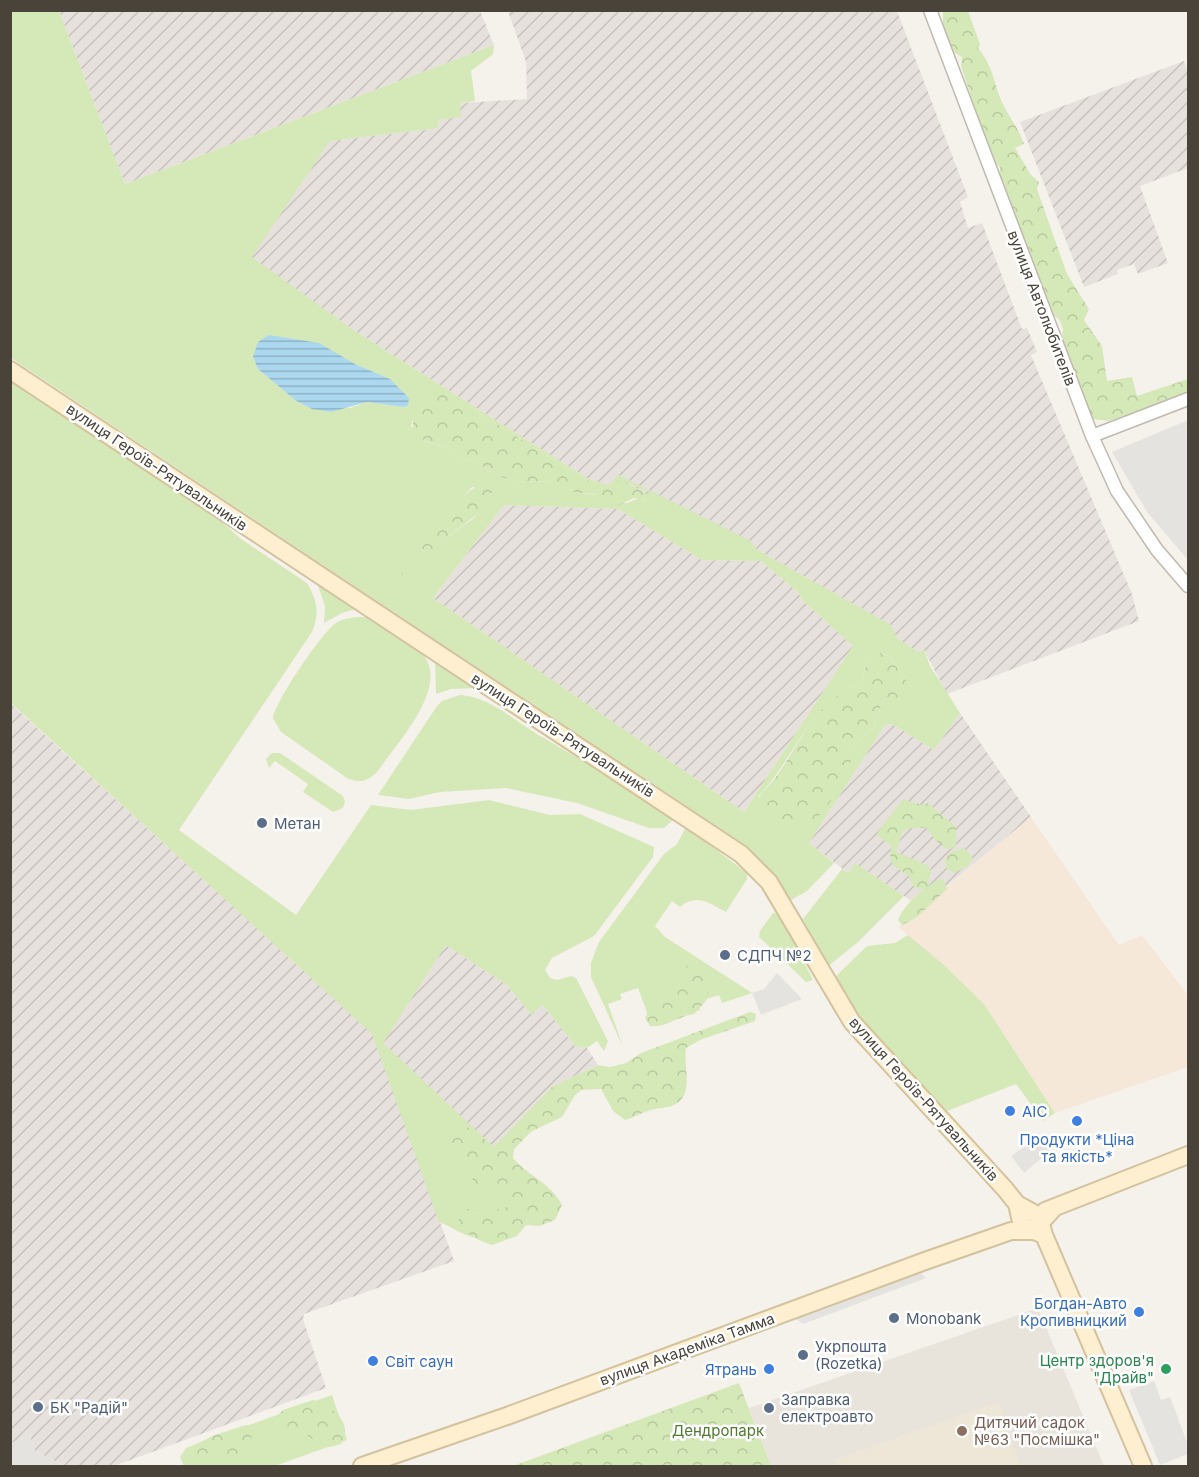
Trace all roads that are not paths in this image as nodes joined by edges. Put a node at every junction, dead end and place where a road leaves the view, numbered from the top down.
1 (930, 10) edge
2 (10, 370) edge
3 (1188, 399) edge
4 (1092, 436) junction
5 (1188, 586) edge
6 (1188, 1155) edge
7 (1028, 1222) junction
8 (362, 1467) edge
9 (1143, 1467) edge

1 - 4 street, вулиця Автолюбителів
2 - 7 street, вулиця Героїв-Рятувальників
3 - 4 street
4 - 5 street, вулиця Автолюбителів
6 - 7 street, вулиця Академіка Тамма
7 - 8 street, вулиця Академіка Тамма
7 - 9 street, вулиця Героїв-Рятувальників

